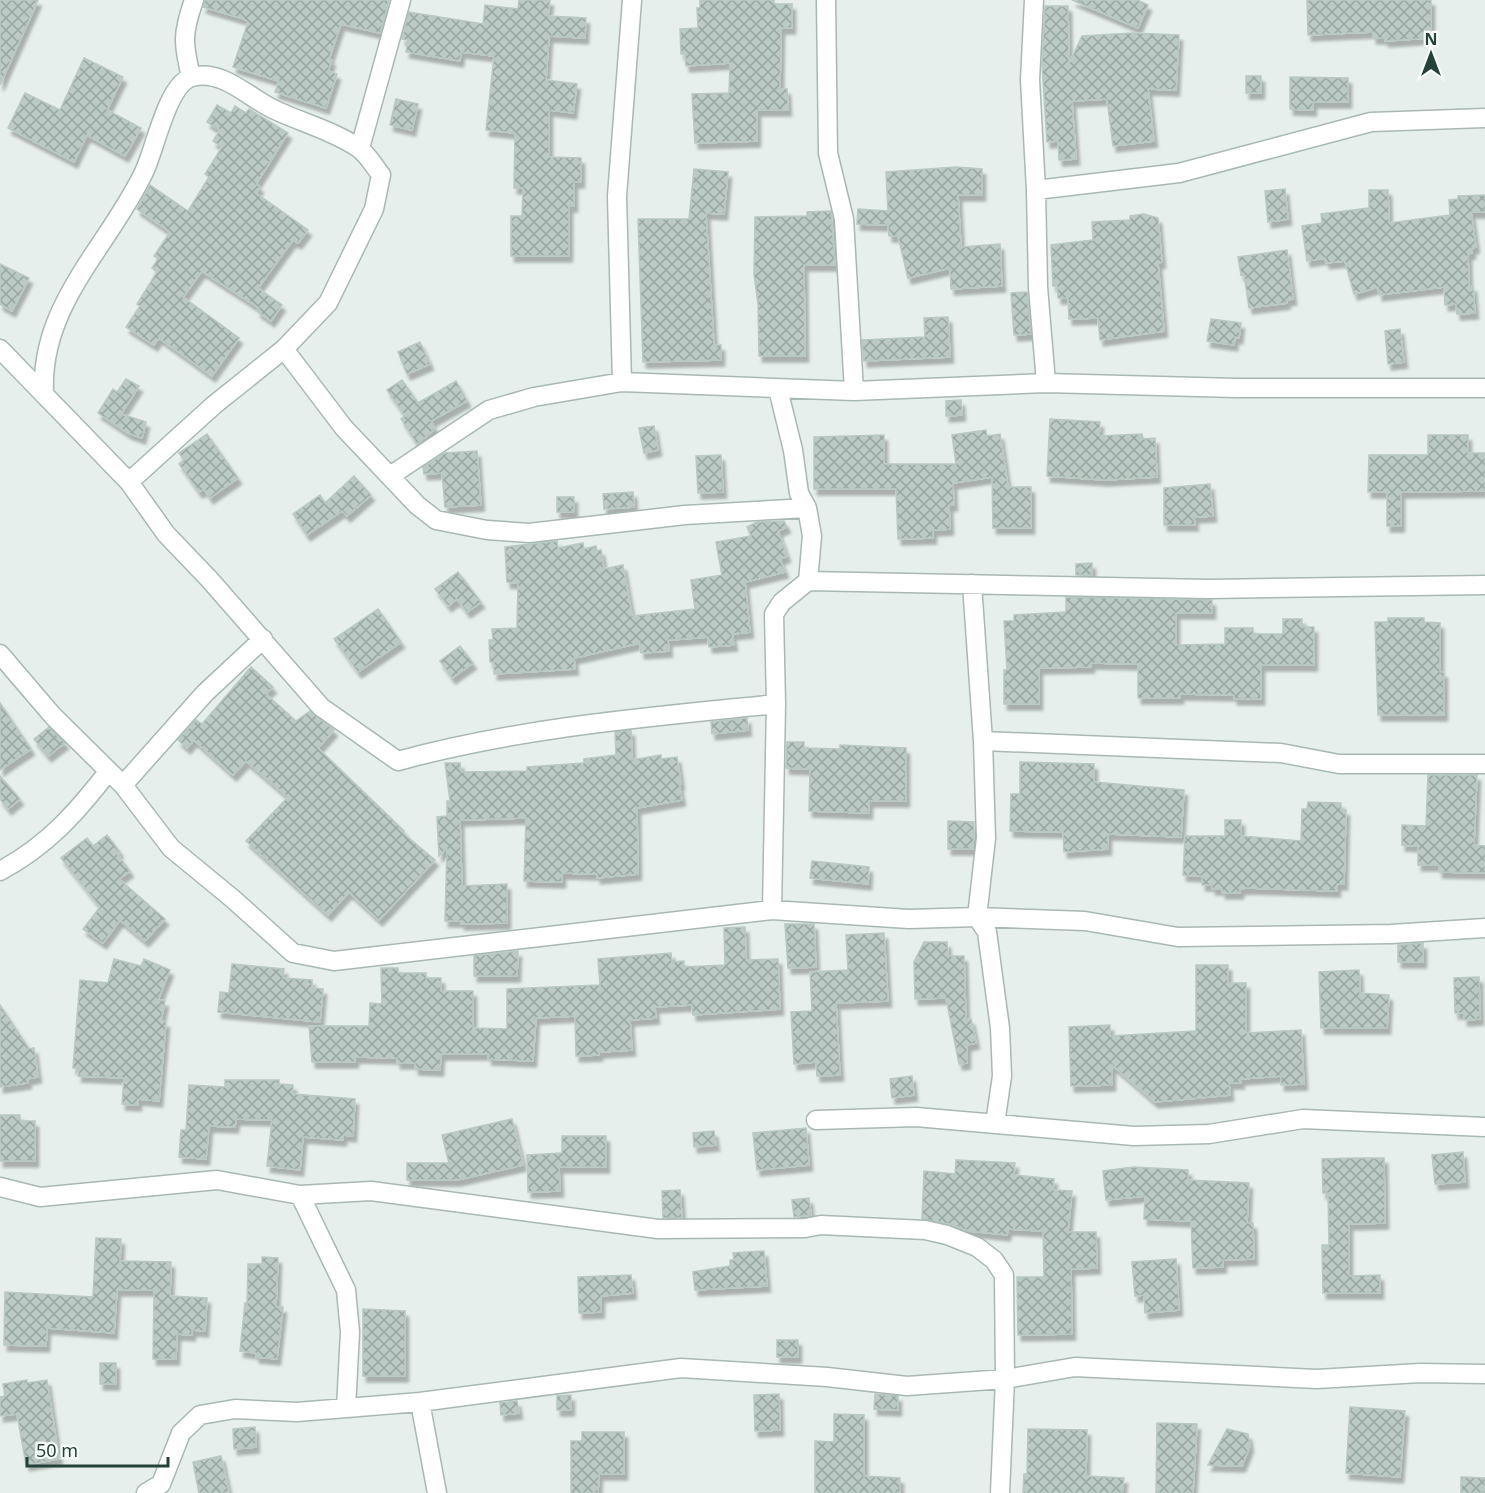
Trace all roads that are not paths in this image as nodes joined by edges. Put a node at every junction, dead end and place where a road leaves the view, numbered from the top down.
1 (194, 0) edge
2 (401, 0) edge
3 (632, 0) edge
4 (826, 0) edge
5 (1035, 0) edge
6 (191, 77) junction
7 (1485, 118) edge
8 (360, 148) junction
9 (1036, 190) junction
10 (0, 349) edge
11 (284, 349) junction
12 (622, 382) junction
13 (1046, 383) junction
14 (1485, 388) edge
15 (778, 389) junction
16 (854, 390) junction
17 (44, 392) junction
18 (390, 476) junction
19 (129, 482) junction
20 (807, 508) junction
21 (807, 581) junction
22 (972, 584) junction
23 (1485, 585) edge
24 (263, 639) junction
25 (0, 654) edge
26 (776, 704) junction
27 (983, 741) junction
28 (1485, 764) edge
29 (108, 772) junction
30 (123, 785) junction
31 (0, 872) edge
32 (772, 910) junction
33 (977, 918) junction
34 (1485, 928) edge
35 (816, 1120) dead end
36 (995, 1124) junction
37 (1485, 1127) edge
38 (0, 1187) edge
39 (300, 1195) junction
40 (1485, 1374) edge
41 (1005, 1378) junction
42 (420, 1402) junction
43 (346, 1408) junction
44 (157, 1490) edge
45 (437, 1493) edge
46 (1000, 1493) edge

1 - 6 street
2 - 8 street
3 - 12 street
4 - 16 street
5 - 9 street
6 - 8 street
6 - 17 street
7 - 9 street
8 - 11 street
9 - 13 street
10 - 17 street
11 - 18 street
11 - 19 street
12 - 15 street
12 - 18 street
13 - 14 street
13 - 16 street
15 - 16 street
15 - 20 street
17 - 19 street
18 - 20 street
19 - 24 street
20 - 21 street
21 - 22 street
21 - 26 street
22 - 23 street
22 - 27 street
24 - 26 street
24 - 30 street
25 - 29 street
26 - 32 street
27 - 28 street
27 - 33 street
29 - 30 street
29 - 31 street
30 - 32 street
32 - 33 street
33 - 34 street
33 - 36 street
35 - 36 street
36 - 37 street
38 - 39 street
39 - 41 street
39 - 43 street
40 - 41 street
41 - 42 street
41 - 46 street
42 - 43 street
42 - 45 street
43 - 44 street

